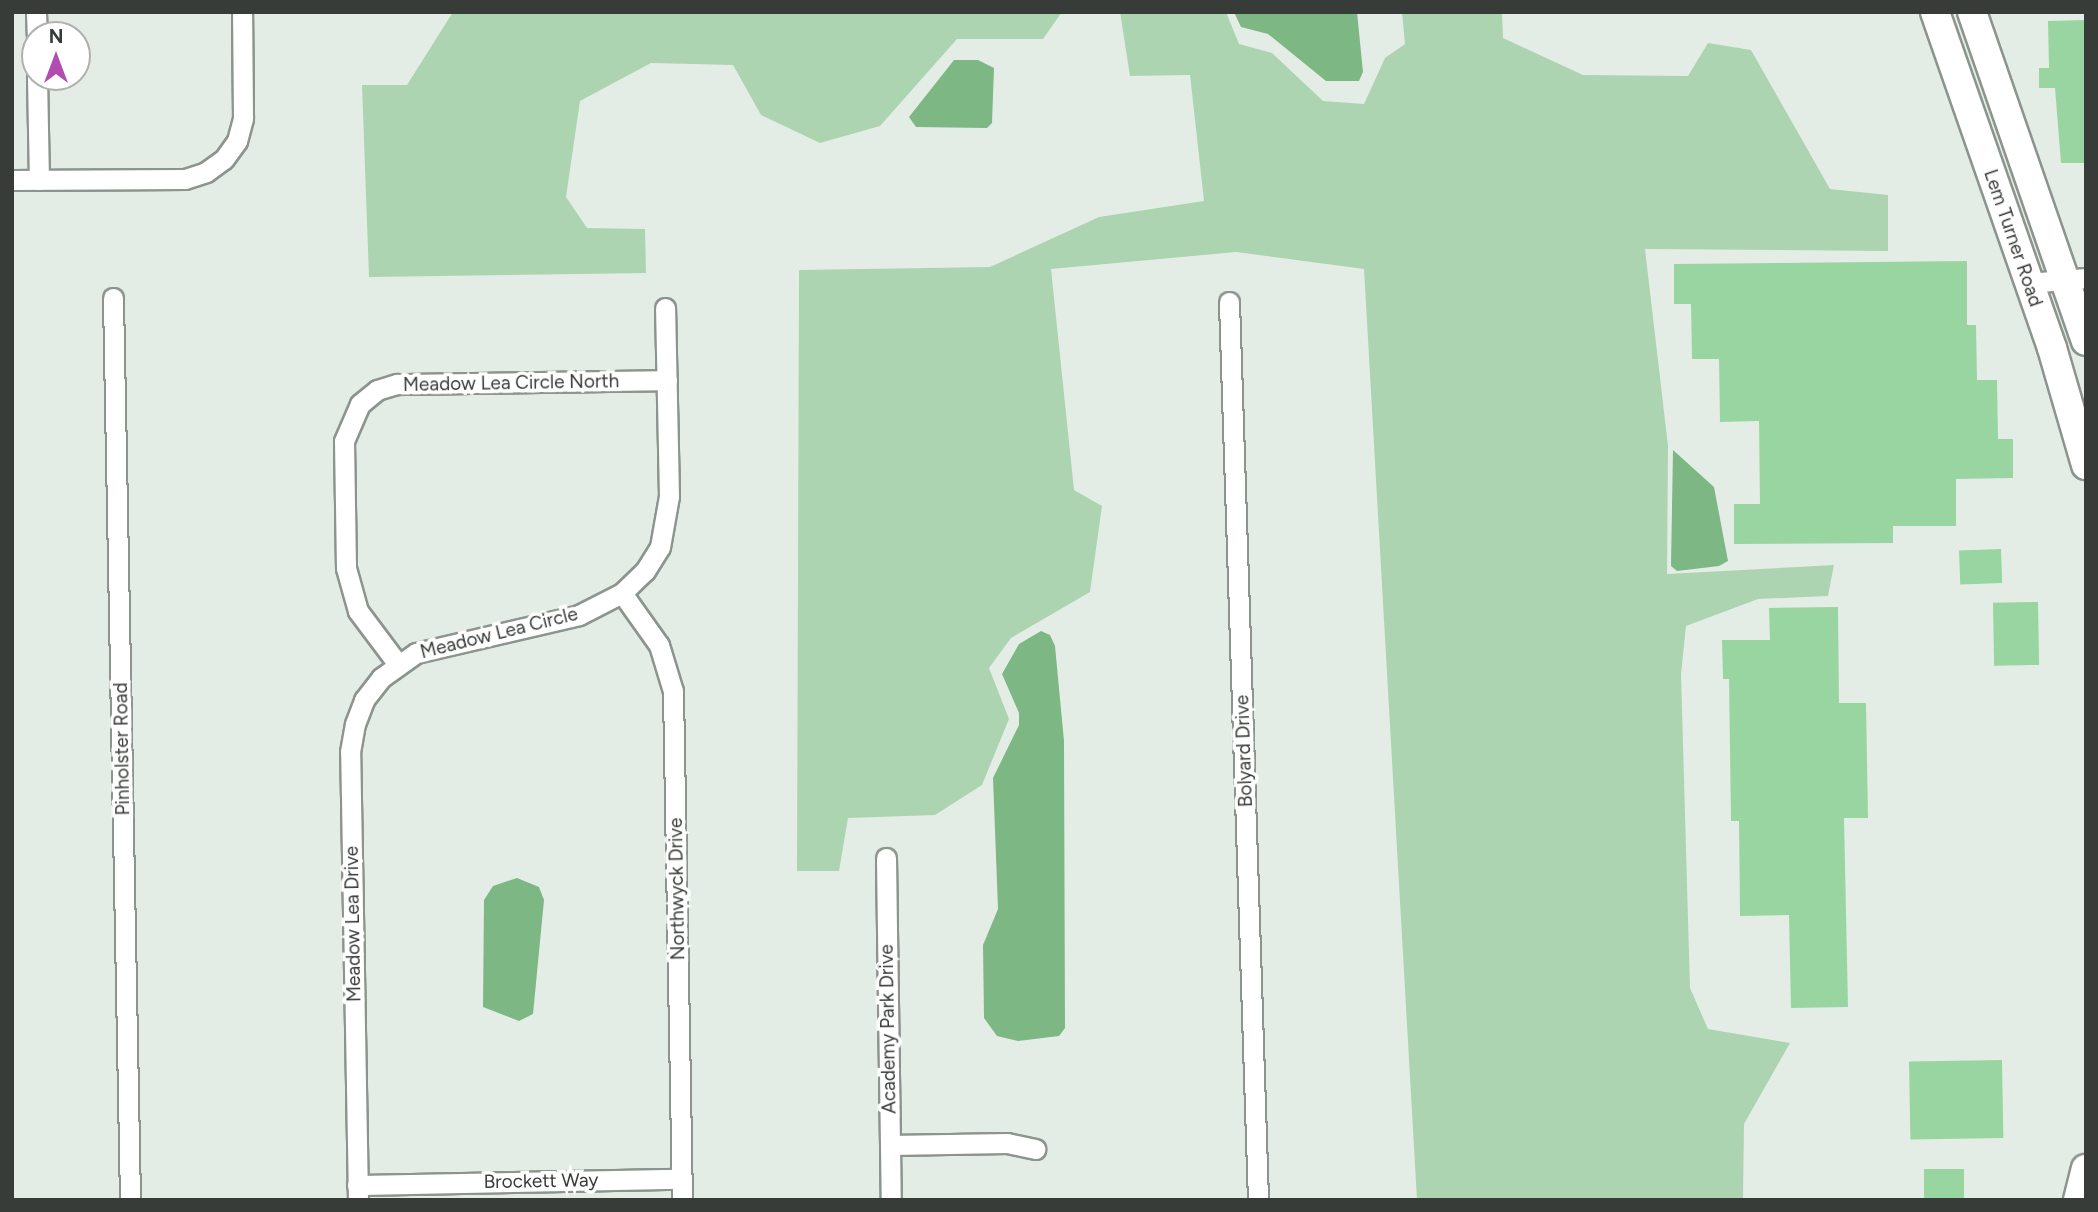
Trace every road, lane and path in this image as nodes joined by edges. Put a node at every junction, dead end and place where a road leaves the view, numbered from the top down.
1 (242, 12) edge
2 (1935, 12) edge
3 (1972, 12) edge
4 (37, 91) edge
5 (12, 180) edge
6 (38, 180) junction
7 (2075, 279) edge
8 (2029, 283) junction
9 (113, 298) dead end
10 (1229, 302) dead end
11 (665, 308) dead end
12 (2086, 341) edge
13 (667, 380) junction
14 (2086, 466) edge
15 (622, 593) junction
16 (397, 663) junction
17 (886, 858) dead end
18 (890, 1145) junction
19 (1035, 1149) dead end
20 (2086, 1168) edge
21 (682, 1179) junction
22 (357, 1192) edge
23 (131, 1200) edge
24 (682, 1200) edge
25 (891, 1200) edge
26 (1258, 1200) edge
27 (2078, 1200) edge

1 - 6 street
2 - 8 main road, Lem Turner Road
3 - 7 main road, Lem Turner Road
4 - 6 street
5 - 6 street
7 - 8 street
7 - 12 main road, Lem Turner Road
8 - 14 main road, Lem Turner Road
9 - 23 street, Pinholster Road
10 - 26 street, Bolyard Drive
11 - 13 street
13 - 15 street, Meadow Lea Circle
13 - 16 street, Meadow Lea Circle North
15 - 16 street, Meadow Lea Circle
15 - 21 street, Northwyck Drive
16 - 22 street, Meadow Lea Drive
17 - 18 street, Academy Park Drive
18 - 19 street
18 - 25 street, Academy Park Drive
20 - 27 main road
21 - 22 street, Brockett Way
21 - 24 street, Northwyck Drive

